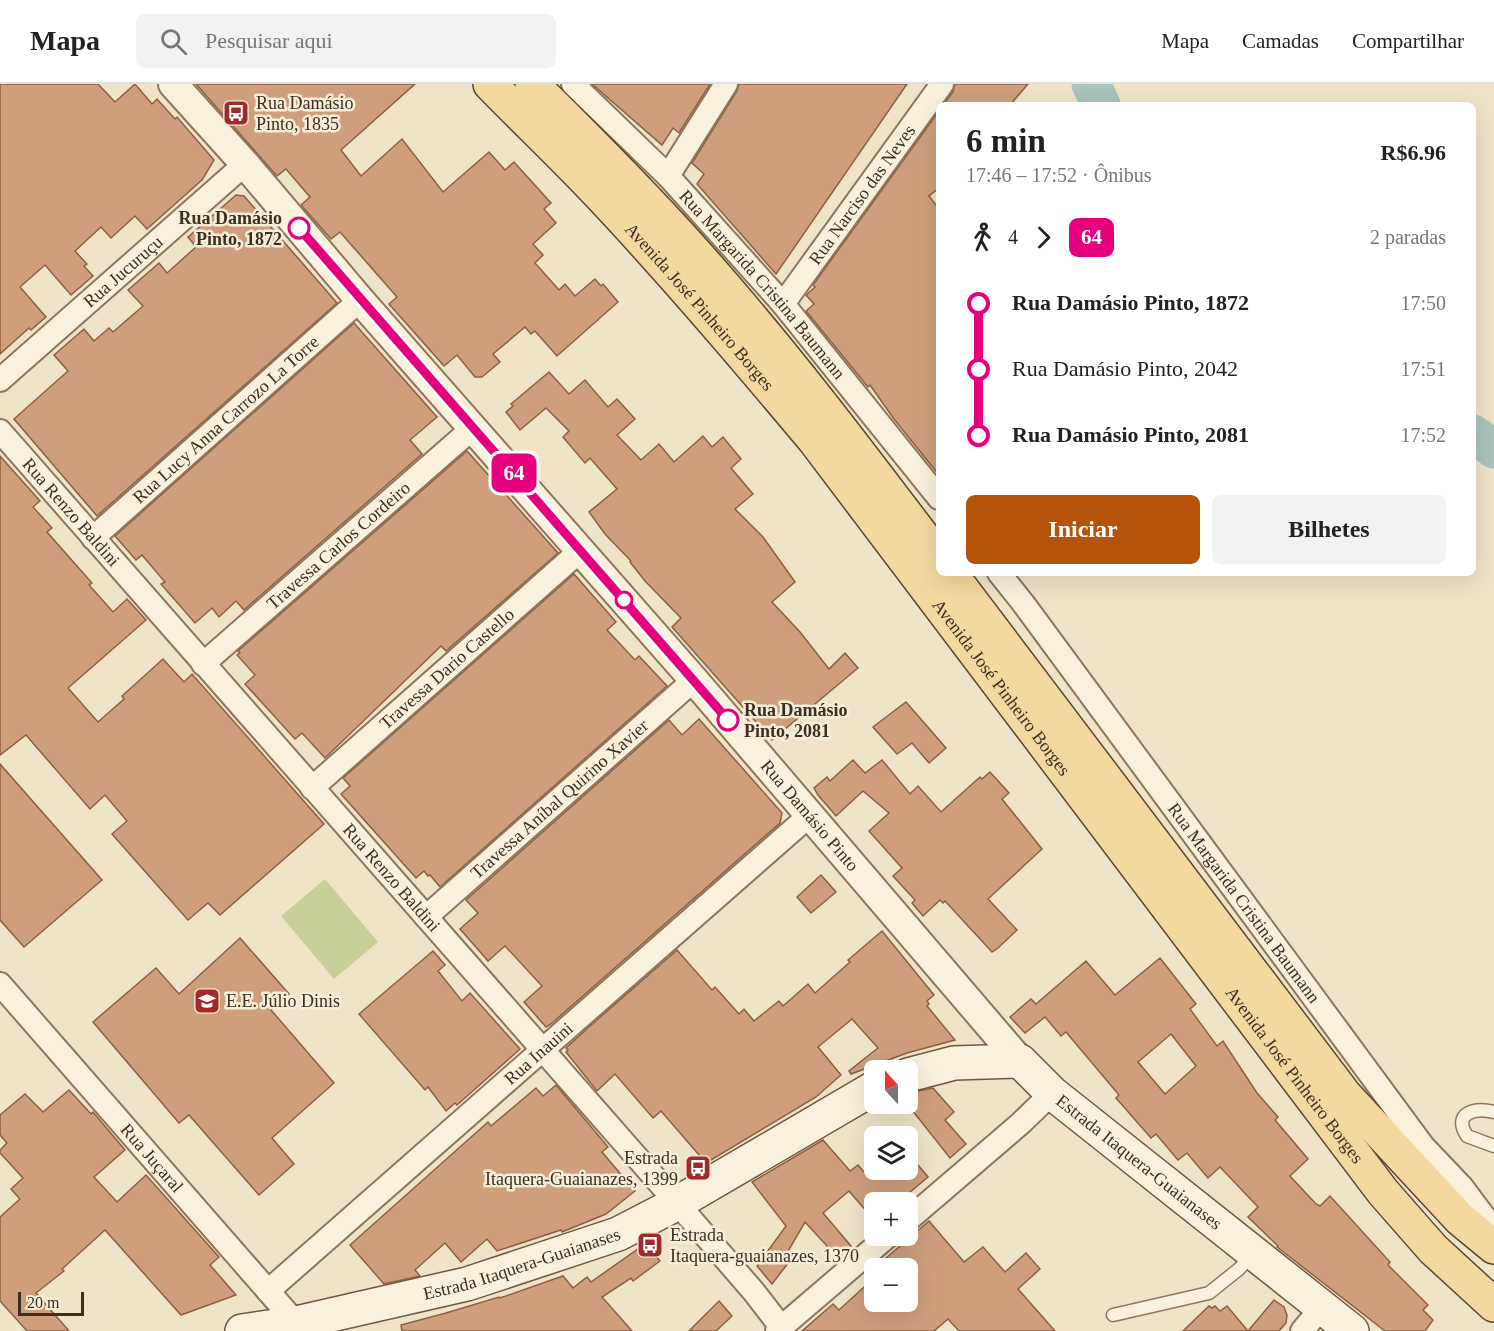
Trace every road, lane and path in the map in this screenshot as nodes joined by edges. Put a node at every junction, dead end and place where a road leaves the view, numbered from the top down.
1 (173, 84) edge
2 (489, 84) edge
3 (532, 84) edge
4 (573, 84) edge
5 (726, 84) edge
6 (942, 84) edge
7 (245, 164) junction
8 (668, 176) junction
9 (360, 300) junction
10 (783, 304) junction
11 (0, 380) edge
12 (474, 427) junction
13 (0, 431) edge
14 (936, 494) edge
15 (93, 538) junction
16 (581, 550) junction
17 (936, 554) edge
18 (952, 576) edge
19 (1001, 576) edge
20 (203, 664) junction
21 (694, 680) junction
22 (312, 788) junction
23 (810, 815) junction
24 (426, 917) junction
25 (0, 984) edge
26 (542, 1049) junction
27 (1020, 1061) junction
28 (918, 1072) edge
29 (1052, 1093) junction
30 (864, 1094) edge
31 (1494, 1112) edge
32 (1494, 1146) edge
33 (677, 1203) junction
34 (918, 1211) edge
35 (1494, 1230) edge
36 (876, 1246) edge
37 (1494, 1247) edge
38 (1254, 1253) junction
39 (268, 1291) junction
40 (1494, 1305) edge
41 (1113, 1315) dead end
42 (1312, 1319) edge
43 (300, 1327) edge
44 (779, 1329) edge
45 (242, 1331) edge
46 (1352, 1331) edge

1 - 7 street, Rua Damásio Pinto
2 - 40 main road, Avenida José Pinheiro Borges
3 - 17 main road, Avenida José Pinheiro Borges
4 - 8 street, Rua Margarida Cristina Baumann
5 - 8 street
6 - 10 street, Rua Narciso das Neves
7 - 9 street, Rua Damásio Pinto
7 - 11 street, Rua Jucuruçu
8 - 10 street, Rua Margarida Cristina Baumann
9 - 12 street, Rua Damásio Pinto
9 - 15 street, Rua Lucy Anna Carrozo La Torre
10 - 14 street, Rua Margarida Cristina Baumann
12 - 16 street, Rua Damásio Pinto
12 - 20 street, Travessa Carlos Cordeiro
13 - 15 street, Rua Renzo Baldini
15 - 20 street, Rua Renzo Baldini
16 - 21 street, Rua Damásio Pinto
16 - 22 street, Travessa Dario Castello
18 - 37 main road, Avenida José Pinheiro Borges
19 - 35 street, Rua Margarida Cristina Baumann
20 - 22 street, Rua Renzo Baldini
21 - 23 street, Rua Damásio Pinto
21 - 24 street, Travessa Aníbal Quirino Xavier
22 - 24 street, Rua Renzo Baldini
23 - 26 street, Rua Inauini
23 - 27 street, Rua Damásio Pinto
24 - 26 street, Rua Renzo Baldini
25 - 39 street, Rua Juçaral
26 - 33 street, Rua Renzo Baldini
26 - 39 street, Rua Inauini
27 - 28 main road
27 - 29 main road, Estrada Itaquera-Guaianases
29 - 34 street
29 - 38 main road, Estrada Itaquera-Guaianases
30 - 33 main road, Estrada Itaquera-Guaianases
31 - 32 lane
33 - 43 main road, Estrada Itaquera-Guaianases
33 - 44 street, Rua Renzo Baldini
36 - 44 street
38 - 41 lane
38 - 42 main road, Estrada Itaquera-Guaianases
39 - 43 street, Rua Juçaral
42 - 46 main road, Estrada Itaquera-Guaianases
43 - 45 main road, Estrada Itaquera-Guaianases

